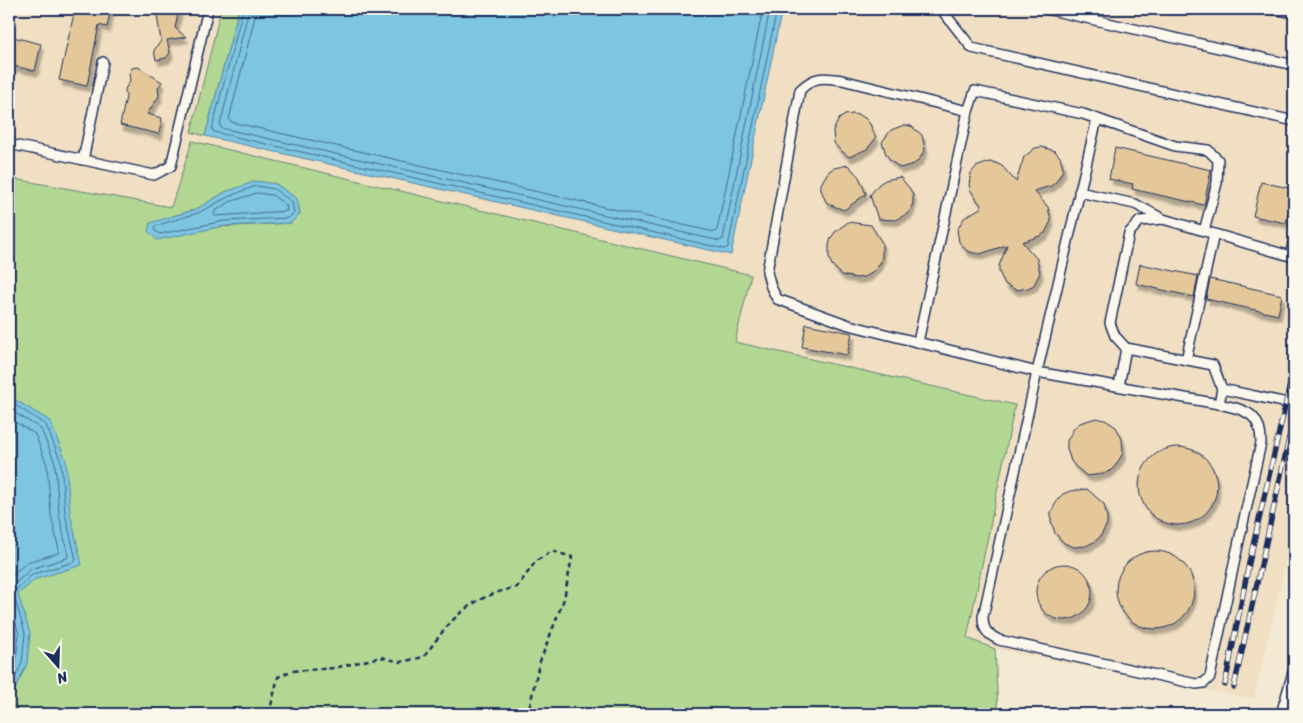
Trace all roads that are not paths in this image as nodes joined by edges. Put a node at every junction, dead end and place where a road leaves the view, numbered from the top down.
1 (208, 9) edge
2 (941, 9) edge
3 (1046, 9) edge
4 (1274, 9) edge
5 (1294, 13) edge
6 (103, 62) dead end
7 (1294, 65) edge
8 (968, 111) junction
9 (1097, 119) junction
10 (1294, 121) edge
11 (9, 144) edge
12 (83, 160) junction
13 (1079, 192) junction
14 (1163, 219) junction
15 (1204, 231) junction
16 (1214, 234) junction
17 (1294, 240) edge
18 (1292, 256) edge
19 (918, 342) junction
20 (1126, 348) junction
21 (1186, 360) junction
22 (1037, 372) junction
23 (1119, 386) junction
24 (1222, 389) junction
25 (1294, 395) edge
26 (1219, 404) junction
27 (1294, 669) edge
28 (1281, 714) edge

1 - 12 lane
2 - 10 lane
3 - 7 lane
4 - 5 lane
6 - 12 lane
8 - 9 lane
8 - 19 lane
8 - 19 lane
9 - 13 lane
9 - 15 lane
11 - 12 lane
13 - 14 lane
13 - 22 lane
14 - 15 lane
14 - 20 lane
15 - 16 lane
16 - 18 lane
16 - 21 lane
17 - 18 lane
19 - 22 lane
20 - 21 lane
20 - 23 lane
21 - 24 lane
22 - 23 lane
22 - 26 lane
23 - 26 lane
24 - 25 lane
24 - 26 lane
27 - 28 lane

